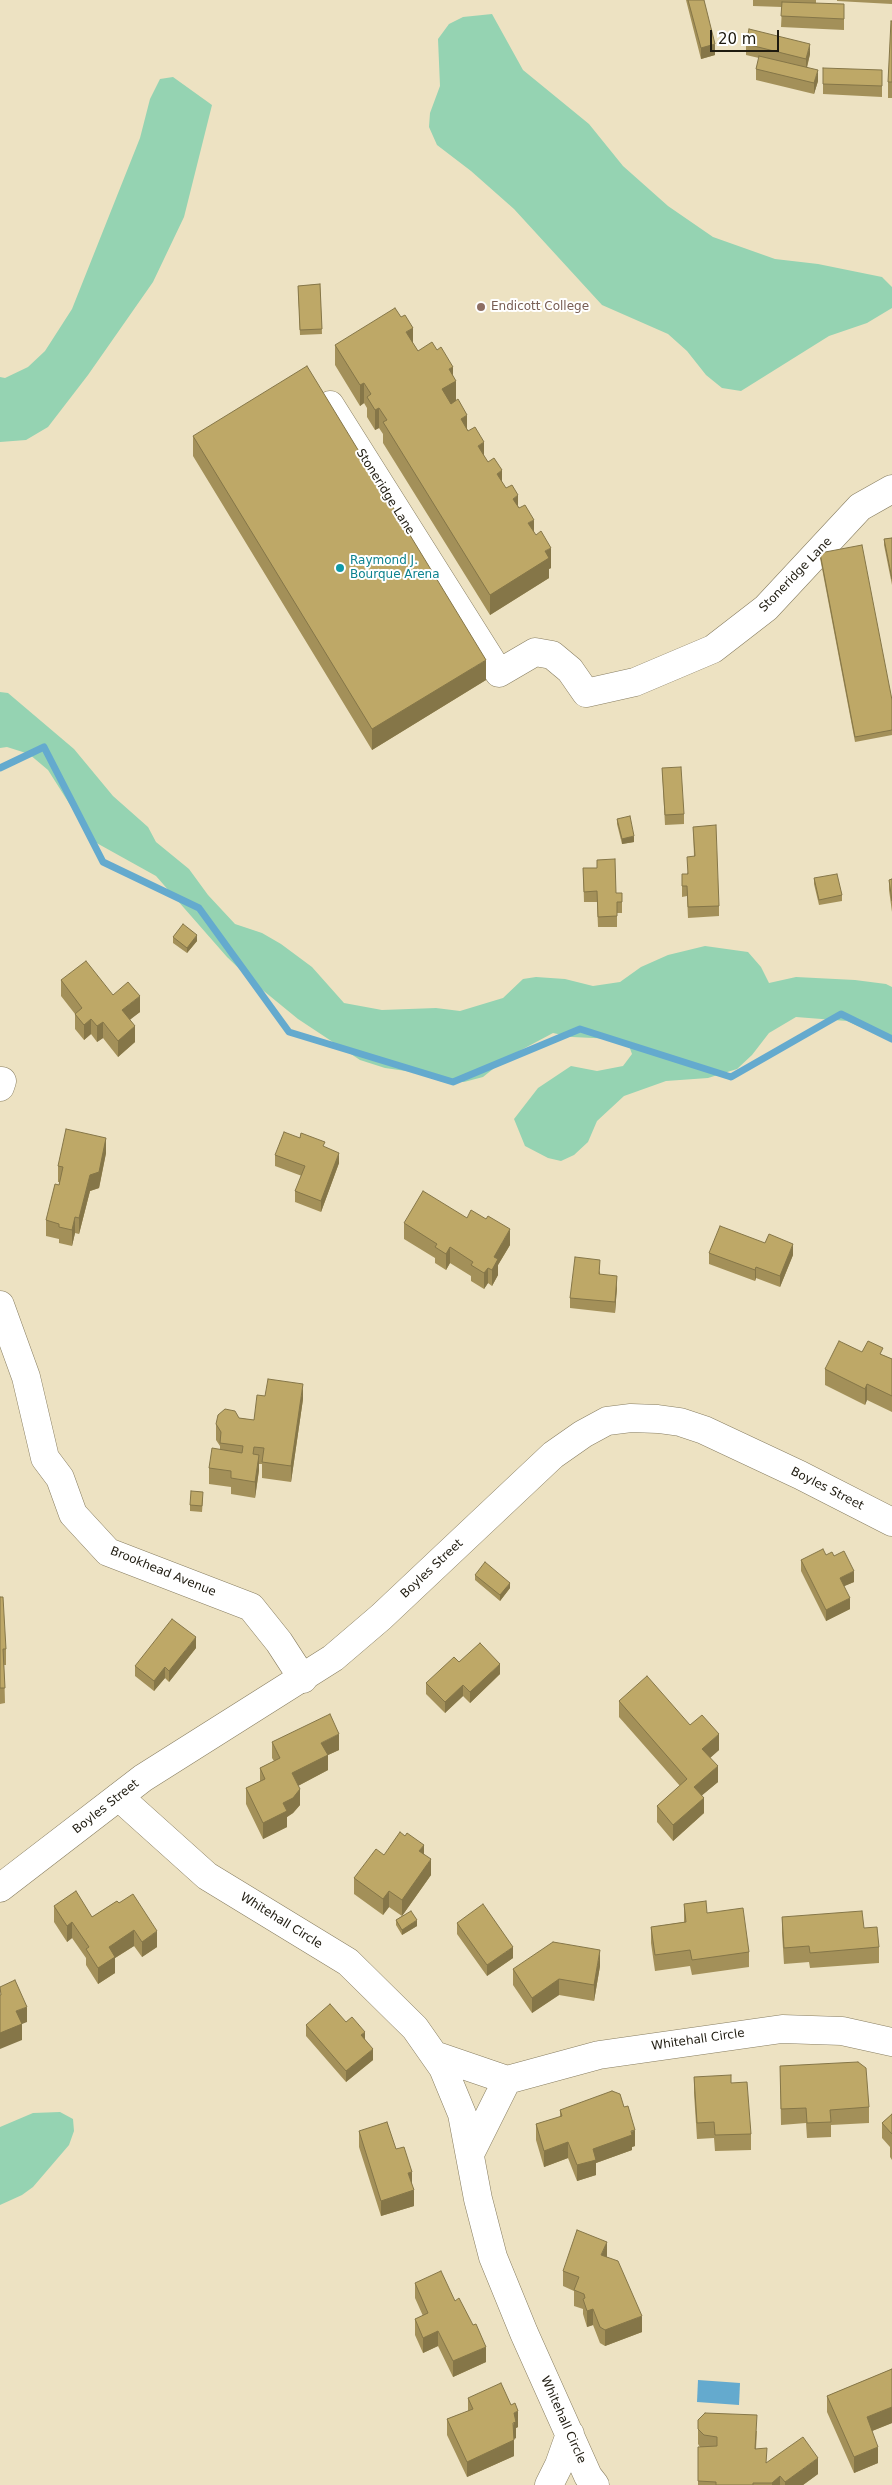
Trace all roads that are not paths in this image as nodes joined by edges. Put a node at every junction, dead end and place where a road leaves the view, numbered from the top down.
1 (315, 381) edge
2 (892, 489) edge
3 (0, 1305) edge
4 (892, 1522) edge
5 (303, 1679) junction
6 (119, 1797) junction
7 (0, 1888) edge
8 (892, 2042) edge
9 (434, 2055) junction
10 (507, 2080) junction
11 (470, 2154) junction
12 (570, 2434) junction
13 (550, 2485) edge
14 (595, 2485) edge

1 - 2 street, Stoneridge Lane
3 - 5 street, Brookhead Avenue
4 - 5 street, Boyles Street
5 - 6 street, Boyles Street
6 - 7 street, Boyles Street
6 - 9 street, Whitehall Circle
8 - 10 street, Whitehall Circle
9 - 10 street
9 - 11 street, Whitehall Circle
10 - 11 street
11 - 12 street, Whitehall Circle
12 - 13 street
12 - 14 street, Whitehall Circle

